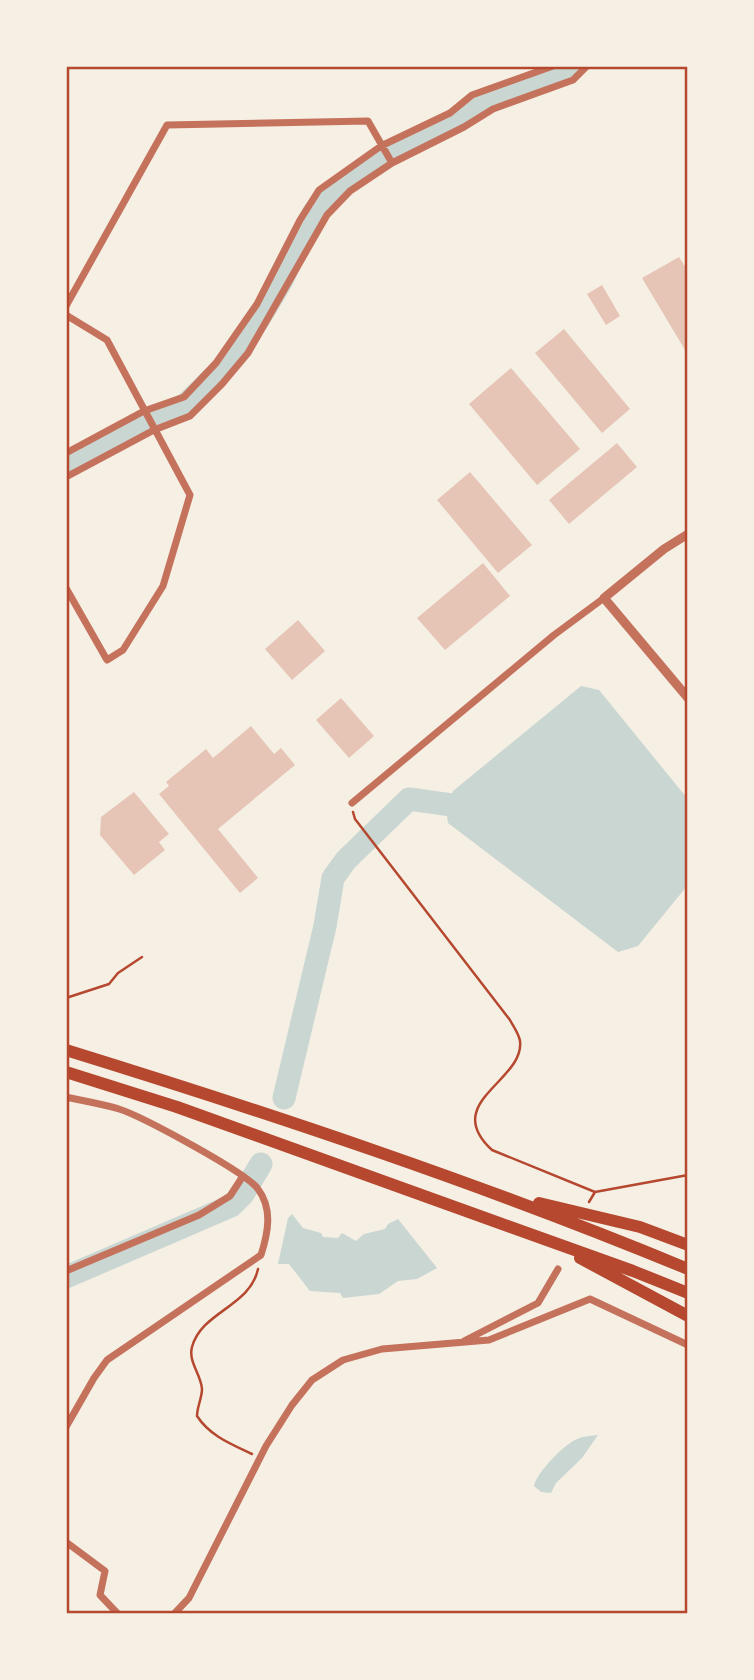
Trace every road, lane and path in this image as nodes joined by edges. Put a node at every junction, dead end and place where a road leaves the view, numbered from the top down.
1 (553, 66) edge
2 (587, 66) edge
3 (381, 146) junction
4 (391, 163) junction
5 (66, 306) edge
6 (66, 315) edge
7 (144, 411) junction
8 (154, 430) junction
9 (66, 453) edge
10 (66, 477) edge
11 (688, 534) edge
12 (66, 588) edge
13 (604, 598) junction
14 (688, 698) edge
15 (352, 803) joint
16 (142, 957) dead end
17 (66, 998) edge
18 (66, 1050) edge
19 (66, 1072) edge
20 (66, 1097) edge
21 (688, 1175) edge
22 (245, 1178) junction
23 (596, 1192) junction
24 (494, 1193) junction
25 (589, 1202) dead end
26 (539, 1237) junction
27 (688, 1245) edge
28 (261, 1255) junction
29 (558, 1269) dead end
30 (688, 1269) edge
31 (66, 1271) edge
32 (688, 1293) edge
33 (688, 1316) edge
34 (461, 1343) junction
35 (688, 1345) edge
36 (66, 1427) edge
37 (260, 1458) junction
38 (66, 1542) edge
39 (118, 1614) edge
40 (174, 1614) edge

1 - 3 street
2 - 4 street
3 - 4 street
3 - 5 street
3 - 7 street
4 - 8 street
6 - 7 street
7 - 8 street
7 - 9 street
8 - 10 street
8 - 12 street
11 - 13 street
13 - 14 street
13 - 15 street
15 - 23 path
16 - 17 path
18 - 24 highway
19 - 26 highway
20 - 22 street
21 - 23 path
22 - 28 street
22 - 31 street
23 - 25 path
24 - 27 highway
24 - 30 highway
26 - 32 highway
26 - 33 highway
28 - 36 street
28 - 37 path
29 - 34 street
34 - 35 street
34 - 37 street
37 - 40 street
38 - 39 street

